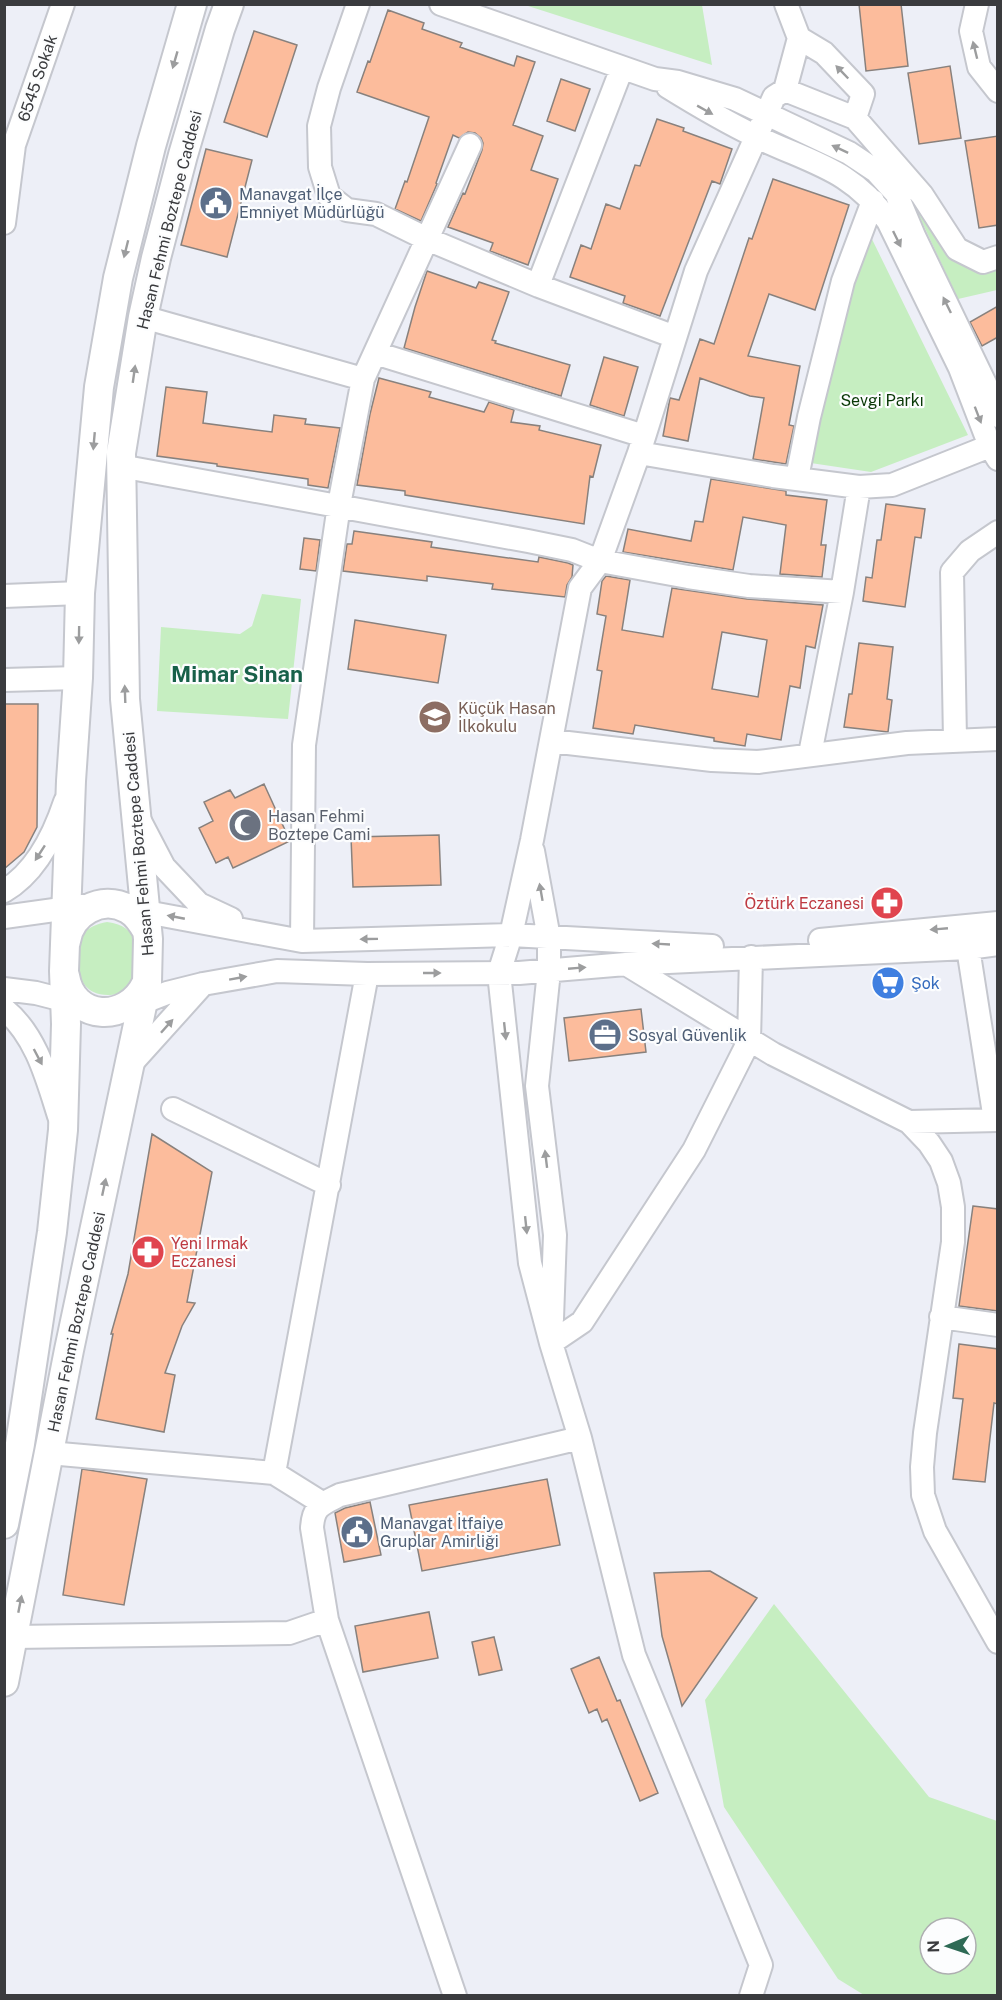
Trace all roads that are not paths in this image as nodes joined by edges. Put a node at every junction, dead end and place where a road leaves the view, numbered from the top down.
1 (63, 4) edge
2 (192, 4) edge
3 (230, 4) edge
4 (358, 4) edge
5 (441, 4) edge
6 (786, 4) edge
7 (977, 4) edge
8 (800, 38) junction
9 (622, 68) junction
10 (655, 79) junction
11 (785, 90) junction
12 (998, 91) edge
13 (767, 115) junction
14 (855, 118) junction
15 (757, 137) junction
16 (9, 144) edge
17 (470, 145) dead end
18 (873, 201) junction
19 (4, 223) edge
20 (427, 239) junction
21 (998, 257) edge
22 (538, 285) junction
23 (143, 317) junction
24 (675, 337) junction
25 (375, 352) junction
26 (363, 379) junction
27 (998, 416) edge
28 (642, 445) junction
29 (994, 453) edge
30 (120, 466) junction
31 (797, 478) junction
32 (859, 487) junction
33 (339, 505) junction
34 (998, 532) edge
35 (600, 561) junction
36 (842, 592) junction
37 (80, 593) junction
38 (4, 596) edge
39 (78, 678) junction
40 (4, 680) edge
41 (998, 739) edge
42 (955, 740) junction
43 (551, 741) junction
44 (810, 754) junction
45 (71, 781) junction
46 (137, 815) junction
47 (532, 840) junction
48 (4, 891) edge
49 (99, 904) junction
50 (67, 908) junction
51 (4, 917) edge
52 (140, 917) junction
53 (998, 923) edge
54 (511, 935) junction
55 (268, 936) junction
56 (549, 938) junction
57 (302, 941) junction
58 (998, 944) edge
59 (968, 948) junction
60 (751, 957) junction
61 (65, 959) junction
62 (626, 964) junction
63 (549, 971) junction
64 (499, 973) junction
65 (367, 974) junction
66 (203, 984) junction
67 (4, 989) edge
68 (137, 998) junction
69 (74, 1003) junction
70 (4, 1009) edge
71 (749, 1041) junction
72 (130, 1065) junction
73 (173, 1108) dead end
74 (996, 1120) edge
75 (909, 1122) junction
76 (63, 1130) junction
77 (329, 1185) junction
78 (941, 1317) junction
79 (998, 1325) edge
80 (551, 1343) junction
81 (580, 1438) junction
82 (12, 1444) edge
83 (50, 1453) junction
84 (274, 1473) junction
85 (322, 1503) junction
86 (4, 1524) edge
87 (327, 1620) junction
88 (14, 1637) junction
89 (998, 1642) edge
90 (4, 1682) edge
91 (456, 1995) edge
92 (751, 1995) edge

1 - 16 street, 6545 Sokak
2 -> 37 main road, Hasan Fehmi Boztepe Caddesi
3 - 23 main road, Hasan Fehmi Boztepe Caddesi
4 - 20 street
5 - 9 street
6 - 8 street
12 -> 7 street
8 - 11 street
14 -> 8 street
9 - 10 street
9 - 22 street
10 - 13 street
10 -> 15 street
11 - 13 street
11 - 14 street
13 - 15 street
27 -> 13 street
14 - 21 street
15 - 18 street
15 - 24 street
16 - 19 street, 6545 Sokak
17 - 20 street
18 -> 29 street
18 - 31 street
20 - 22 street
20 - 25 street
22 - 24 street
23 - 26 street
30 -> 23 main road, Hasan Fehmi Boztepe Caddesi
24 - 28 street
25 - 26 street
25 - 28 street
26 - 33 street
28 - 31 street
28 - 35 street
29 - 32 street
30 - 33 street
46 -> 30 main road, Hasan Fehmi Boztepe Caddesi
31 - 32 street
32 - 36 street
33 - 35 street
33 - 57 street
34 - 42 street
35 - 36 street
35 - 43 street
36 - 44 street
37 - 38 street
37 -> 39 main road, Hasan Fehmi Boztepe Caddesi
39 - 40 street
39 - 45 main road, Hasan Fehmi Boztepe Caddesi
41 - 42 street
42 - 44 street
43 - 44 street
43 - 47 street
45 -> 48 street
45 - 50 main road, Hasan Fehmi Boztepe Caddesi
46 - 52 main road, Hasan Fehmi Boztepe Caddesi
46 - 55 street
47 - 54 street
56 -> 47 street
49 - 50 street
49 - 52 main road
49 - 61 main road
50 - 51 street
50 - 61 main road, Hasan Fehmi Boztepe Caddesi
55 -> 52 street
52 - 68 main road, Hasan Fehmi Boztepe Caddesi
53 -> 56 street
54 - 56 street
54 -> 57 street
54 - 64 street
55 - 57 street
56 - 63 street
58 - 59 street
59 - 60 street
59 - 74 street
60 - 62 street
60 - 71 street
61 - 69 main road, Hasan Fehmi Boztepe Caddesi
63 -> 62 street
62 - 71 street
63 - 64 street
80 -> 63 street
65 -> 64 street
64 -> 80 street
66 -> 65 street
65 - 77 street
66 - 68 street
72 -> 66 street
67 - 69 street
68 - 69 main road
68 - 72 main road, Hasan Fehmi Boztepe Caddesi
69 - 76 main road, Hasan Fehmi Boztepe Caddesi
70 -> 76 street
71 - 75 street
71 - 80 street
83 -> 72 main road, Hasan Fehmi Boztepe Caddesi
73 - 77 street
74 - 75 street
75 - 78 street
76 - 82 main road, Hasan Fehmi Boztepe Caddesi
77 - 84 street
78 - 79 street
78 - 89 street
80 - 81 street
81 - 85 street
81 - 92 street
82 - 86 main road, Hasan Fehmi Boztepe Caddesi
83 - 84 street
88 -> 83 main road, Hasan Fehmi Boztepe Caddesi
84 - 85 street
85 - 87 street
87 - 88 street
87 - 91 street
88 - 90 main road, Hasan Fehmi Boztepe Caddesi

